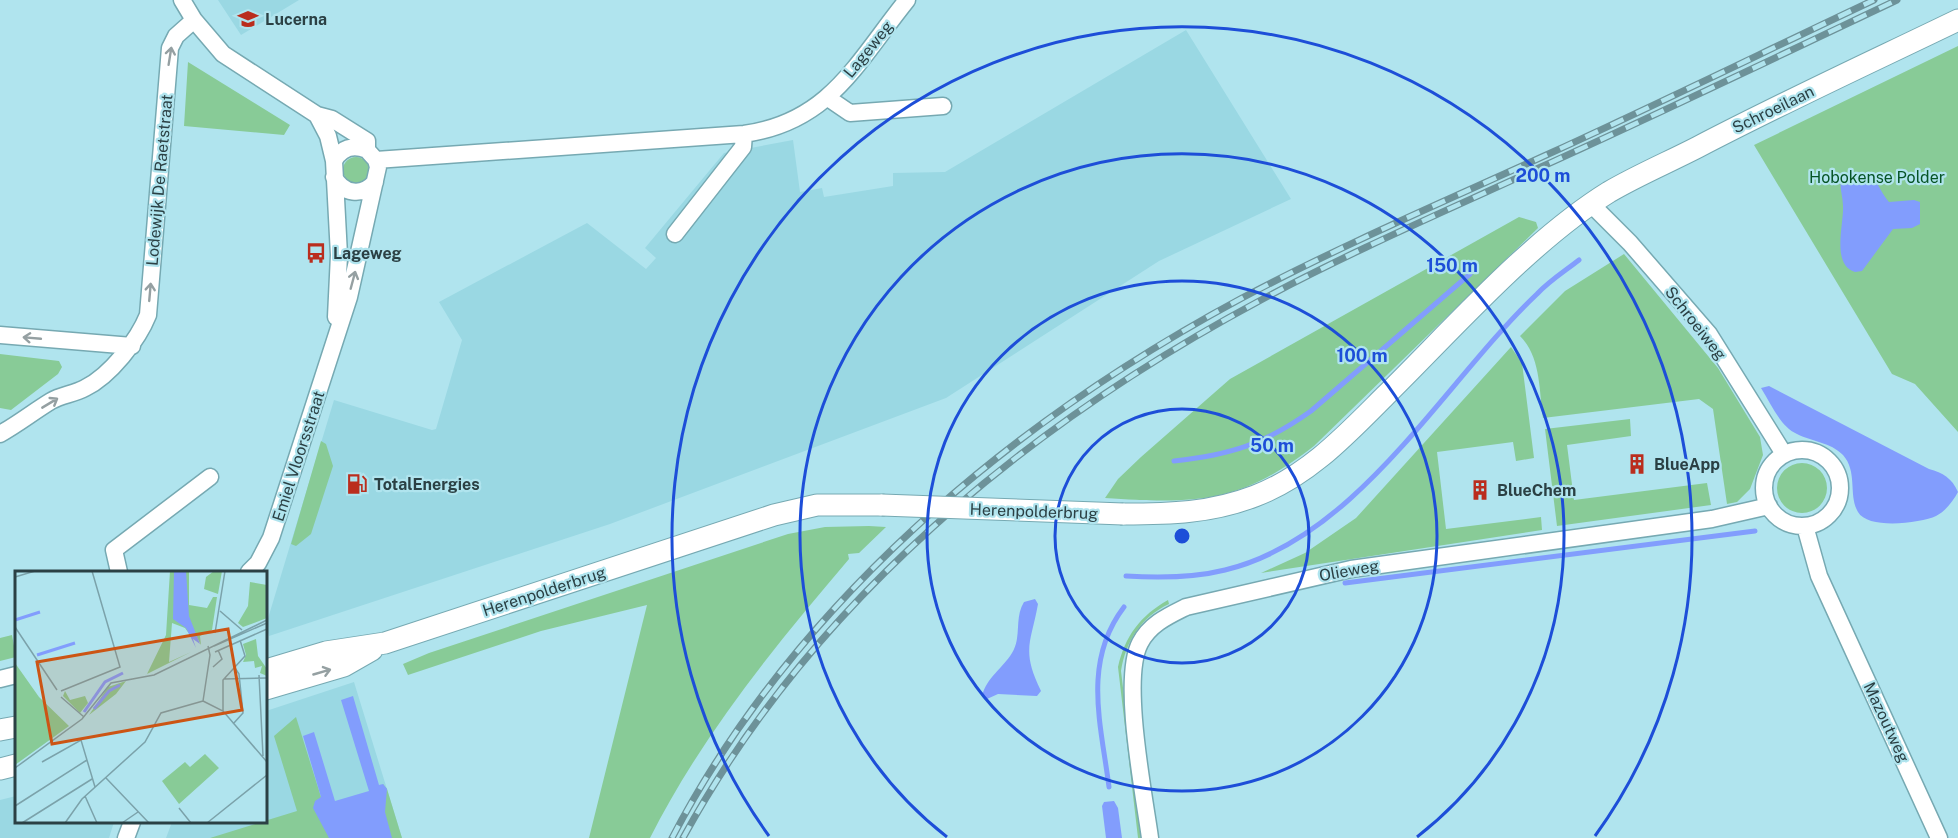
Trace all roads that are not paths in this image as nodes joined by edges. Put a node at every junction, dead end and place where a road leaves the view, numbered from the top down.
1 (182, 0) edge
2 (907, 0) edge
3 (194, 20) junction
4 (1958, 20) edge
5 (828, 98) junction
6 (943, 106) dead end
7 (317, 115) junction
8 (744, 134) junction
9 (371, 155) junction
10 (334, 169) junction
11 (375, 182) junction
12 (1592, 205) junction
13 (675, 234) dead end
14 (0, 335) edge
15 (335, 336) junction
16 (132, 346) junction
17 (0, 434) edge
18 (1784, 454) junction
19 (210, 477) dead end
20 (1769, 506) junction
21 (1804, 526) junction
22 (119, 571) edge
23 (251, 571) edge
24 (385, 642) junction
25 (267, 670) edge
26 (15, 675) edge
27 (0, 679) edge
28 (267, 689) edge
29 (15, 727) edge
30 (0, 730) edge
31 (15, 765) edge
32 (0, 769) edge
33 (132, 823) edge
34 (126, 838) edge
35 (1150, 838) edge
36 (1939, 838) edge

1 - 3 street
2 - 5 street, Lageweg
3 - 7 street
16 -> 3 street, Lodewijk De Raetstraat
4 - 12 street, Schroeilaan
5 - 6 street
5 - 8 street, Lageweg
7 - 9 street
7 - 10 street, Emiel Vloorsstraat
8 - 9 street, Lageweg
8 - 13 street
9 - 10 street
9 - 11 street, Emiel Vloorsstraat
10 - 11 street
10 - 15 street, Emiel Vloorsstraat
15 -> 11 street, Emiel Vloorsstraat
12 - 18 street, Schroeiweg
12 - 24 street, Herenpolderbrug, bridge
16 -> 14 street
15 - 23 street, Emiel Vloorsstraat
17 -> 16 street, Lodewijk De Raetstraat
18 - 20 street
18 - 21 street
19 - 22 street
20 - 21 street
20 - 35 street, Olieweg
21 - 36 street, Mazoutweg
24 - 25 street, Herenpolderbrug
28 -> 24 street, Herenpolderbrug
26 - 27 street
29 - 30 street
31 - 32 street
33 - 34 street

